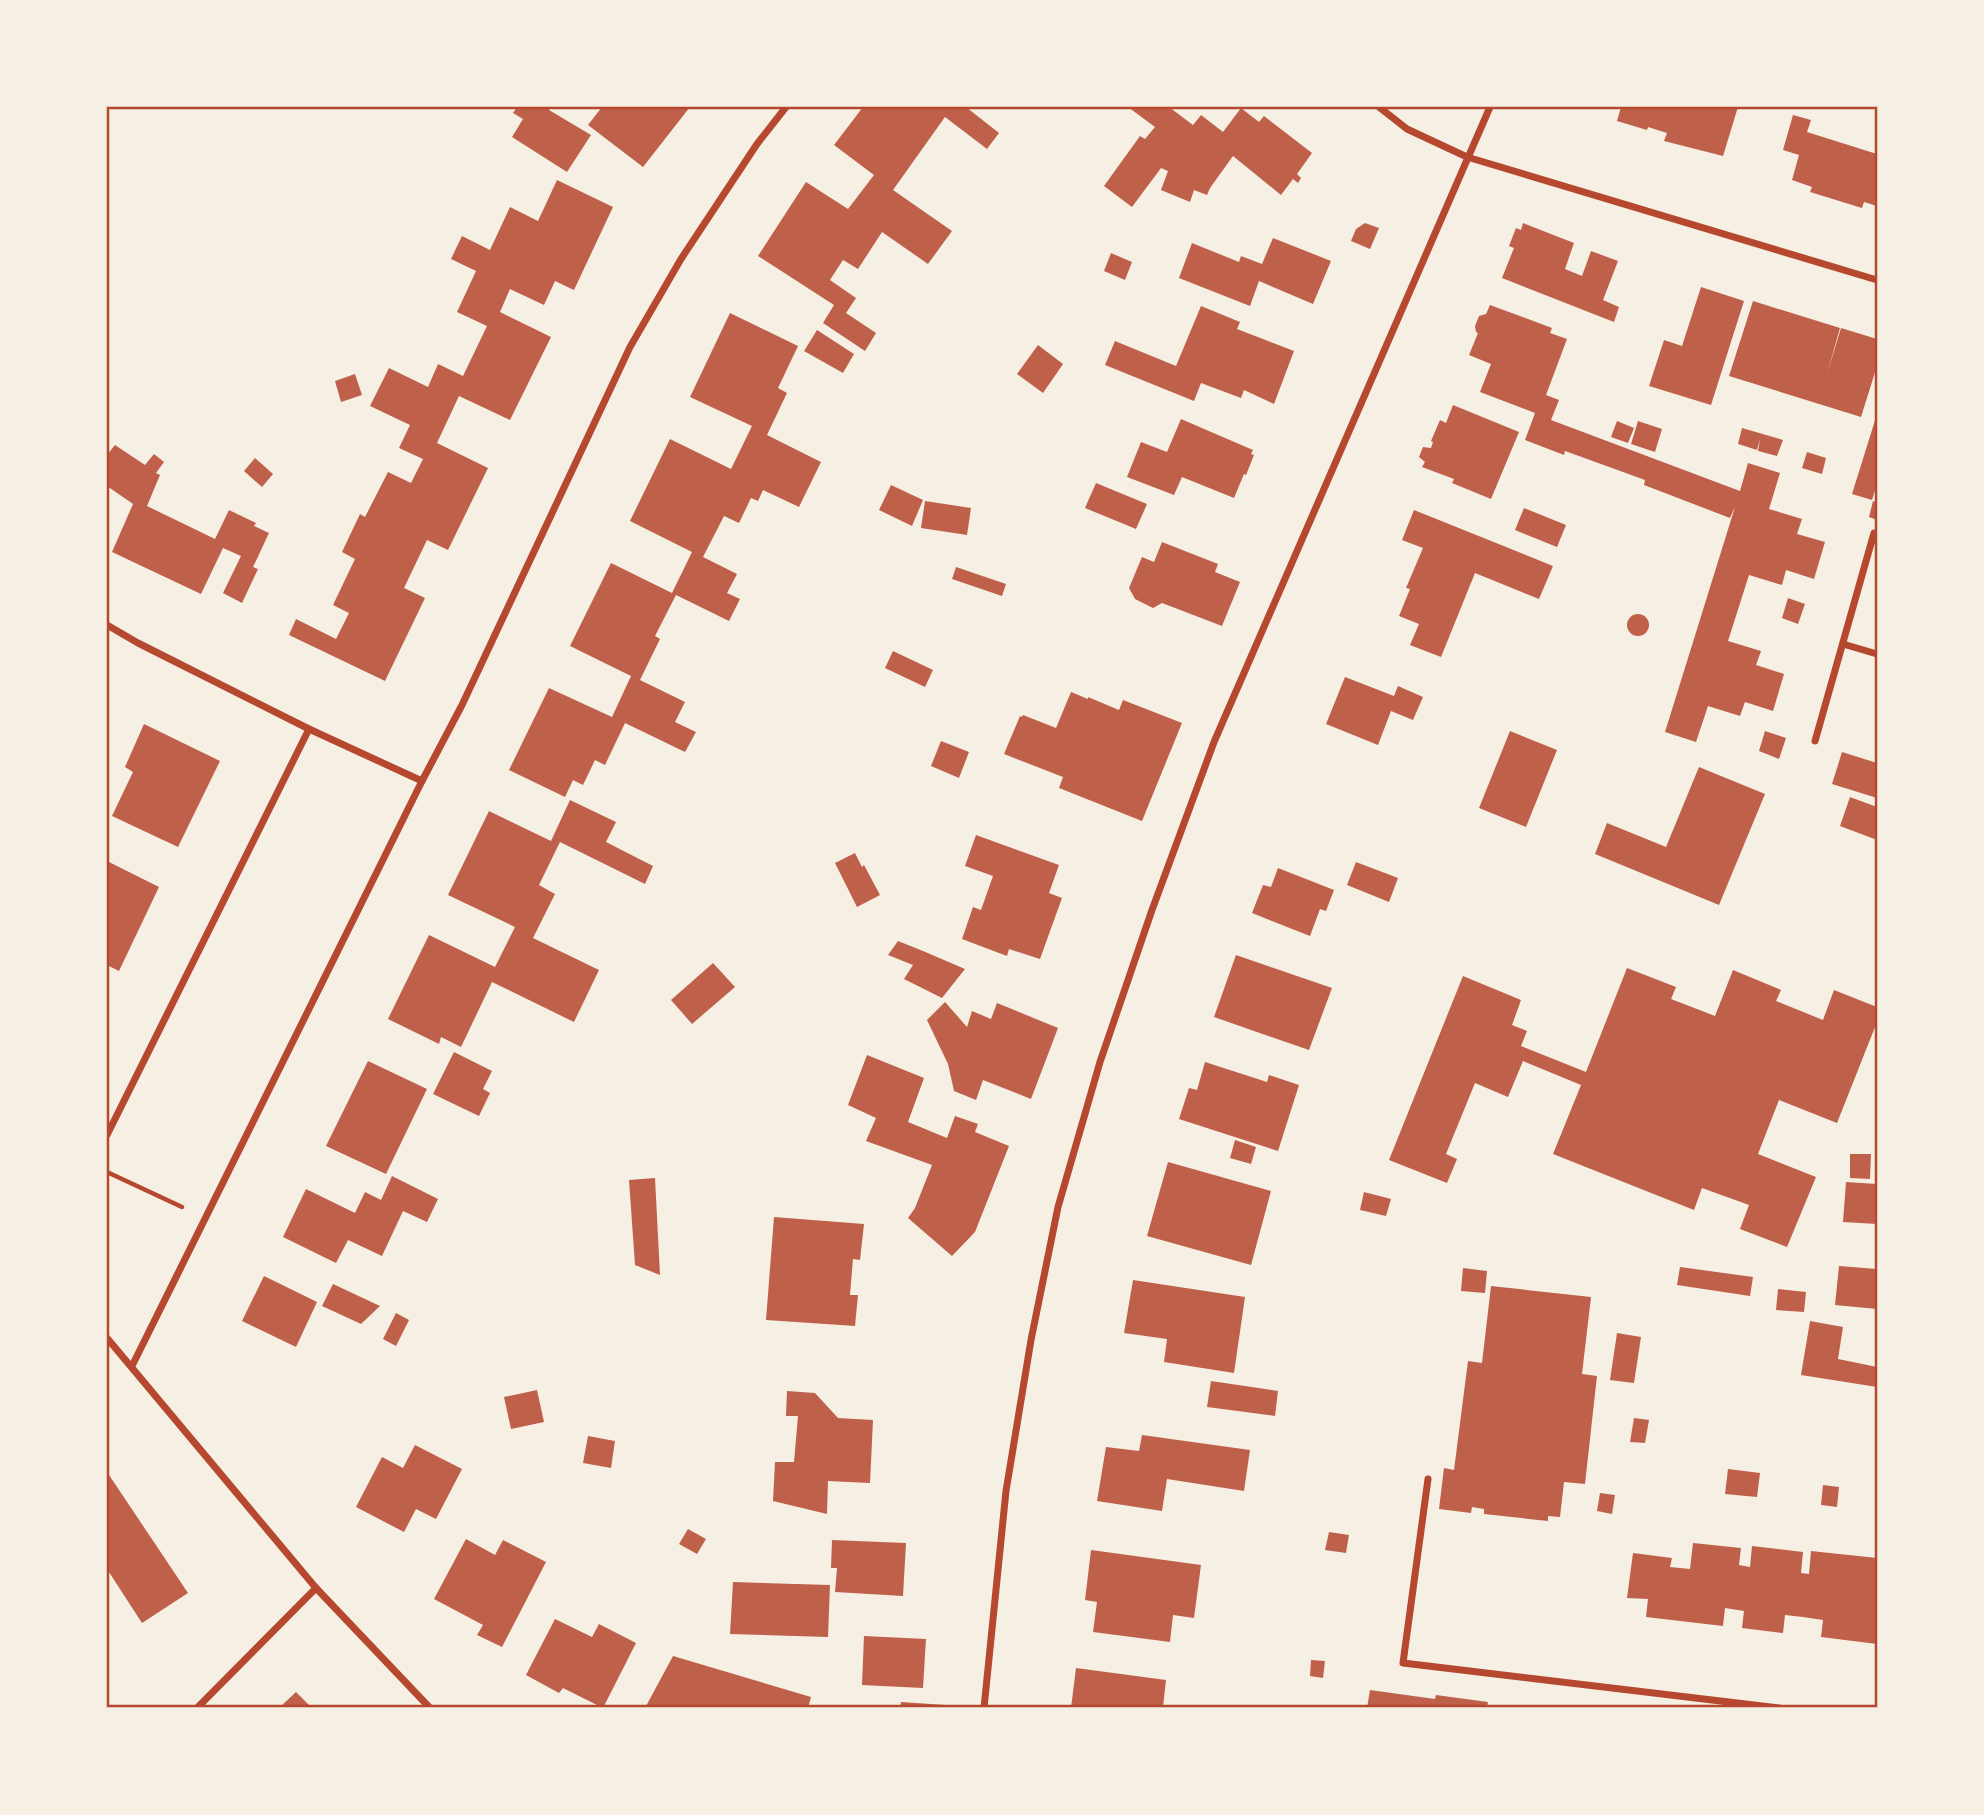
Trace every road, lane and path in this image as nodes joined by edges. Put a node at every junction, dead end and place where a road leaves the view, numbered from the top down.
1 (786, 107) edge
2 (1378, 107) edge
3 (1490, 107) edge
4 (1467, 157) junction
5 (1877, 280) edge
6 (1874, 533) dead end
7 (107, 625) edge
8 (1843, 644) junction
9 (1877, 654) edge
10 (309, 729) junction
11 (1815, 741) dead end
12 (422, 781) junction
13 (107, 1135) edge
14 (107, 1172) edge
15 (206, 1218) junction
16 (107, 1338) edge
17 (132, 1366) junction
18 (1428, 1479) dead end
19 (316, 1588) junction
20 (197, 1708) edge
21 (430, 1708) edge
22 (984, 1708) edge
23 (1779, 1708) edge

1 - 12 street
2 - 4 street
3 - 4 street
4 - 5 street
4 - 22 street
6 - 8 street
7 - 10 street
8 - 9 street
8 - 11 street
10 - 12 street
10 - 13 street
12 - 15 street
14 - 15 path
15 - 17 street
16 - 17 street
17 - 19 street
18 - 23 street
19 - 20 street
19 - 21 street

